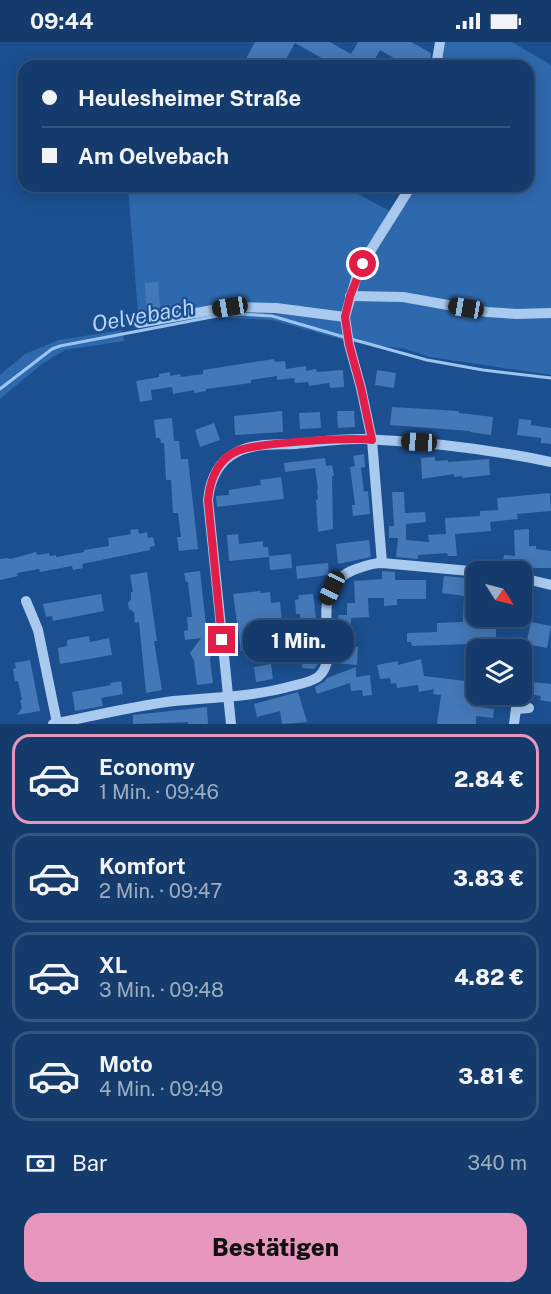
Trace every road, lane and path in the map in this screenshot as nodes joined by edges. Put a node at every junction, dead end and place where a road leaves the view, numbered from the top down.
1 (440, 42) edge
2 (437, 60) edge
3 (407, 192) edge
4 (350, 296) junction
5 (551, 313) edge
6 (345, 317) junction
7 (139, 323) dead end
8 (372, 440) junction
9 (551, 462) edge
10 (382, 563) junction
11 (466, 571) edge
12 (532, 580) edge
13 (551, 585) edge
14 (26, 601) dead end
15 (228, 697) junction
16 (529, 708) dead end
17 (55, 724) edge
18 (231, 724) edge
19 (514, 724) edge

1 - 2 street
3 - 4 street
4 - 5 street
4 - 6 street
6 - 7 street
6 - 8 street
8 - 9 street
8 - 10 street
8 - 15 street
10 - 11 street
10 - 15 street
12 - 13 street
14 - 17 street
15 - 17 street
15 - 18 street
16 - 19 street

